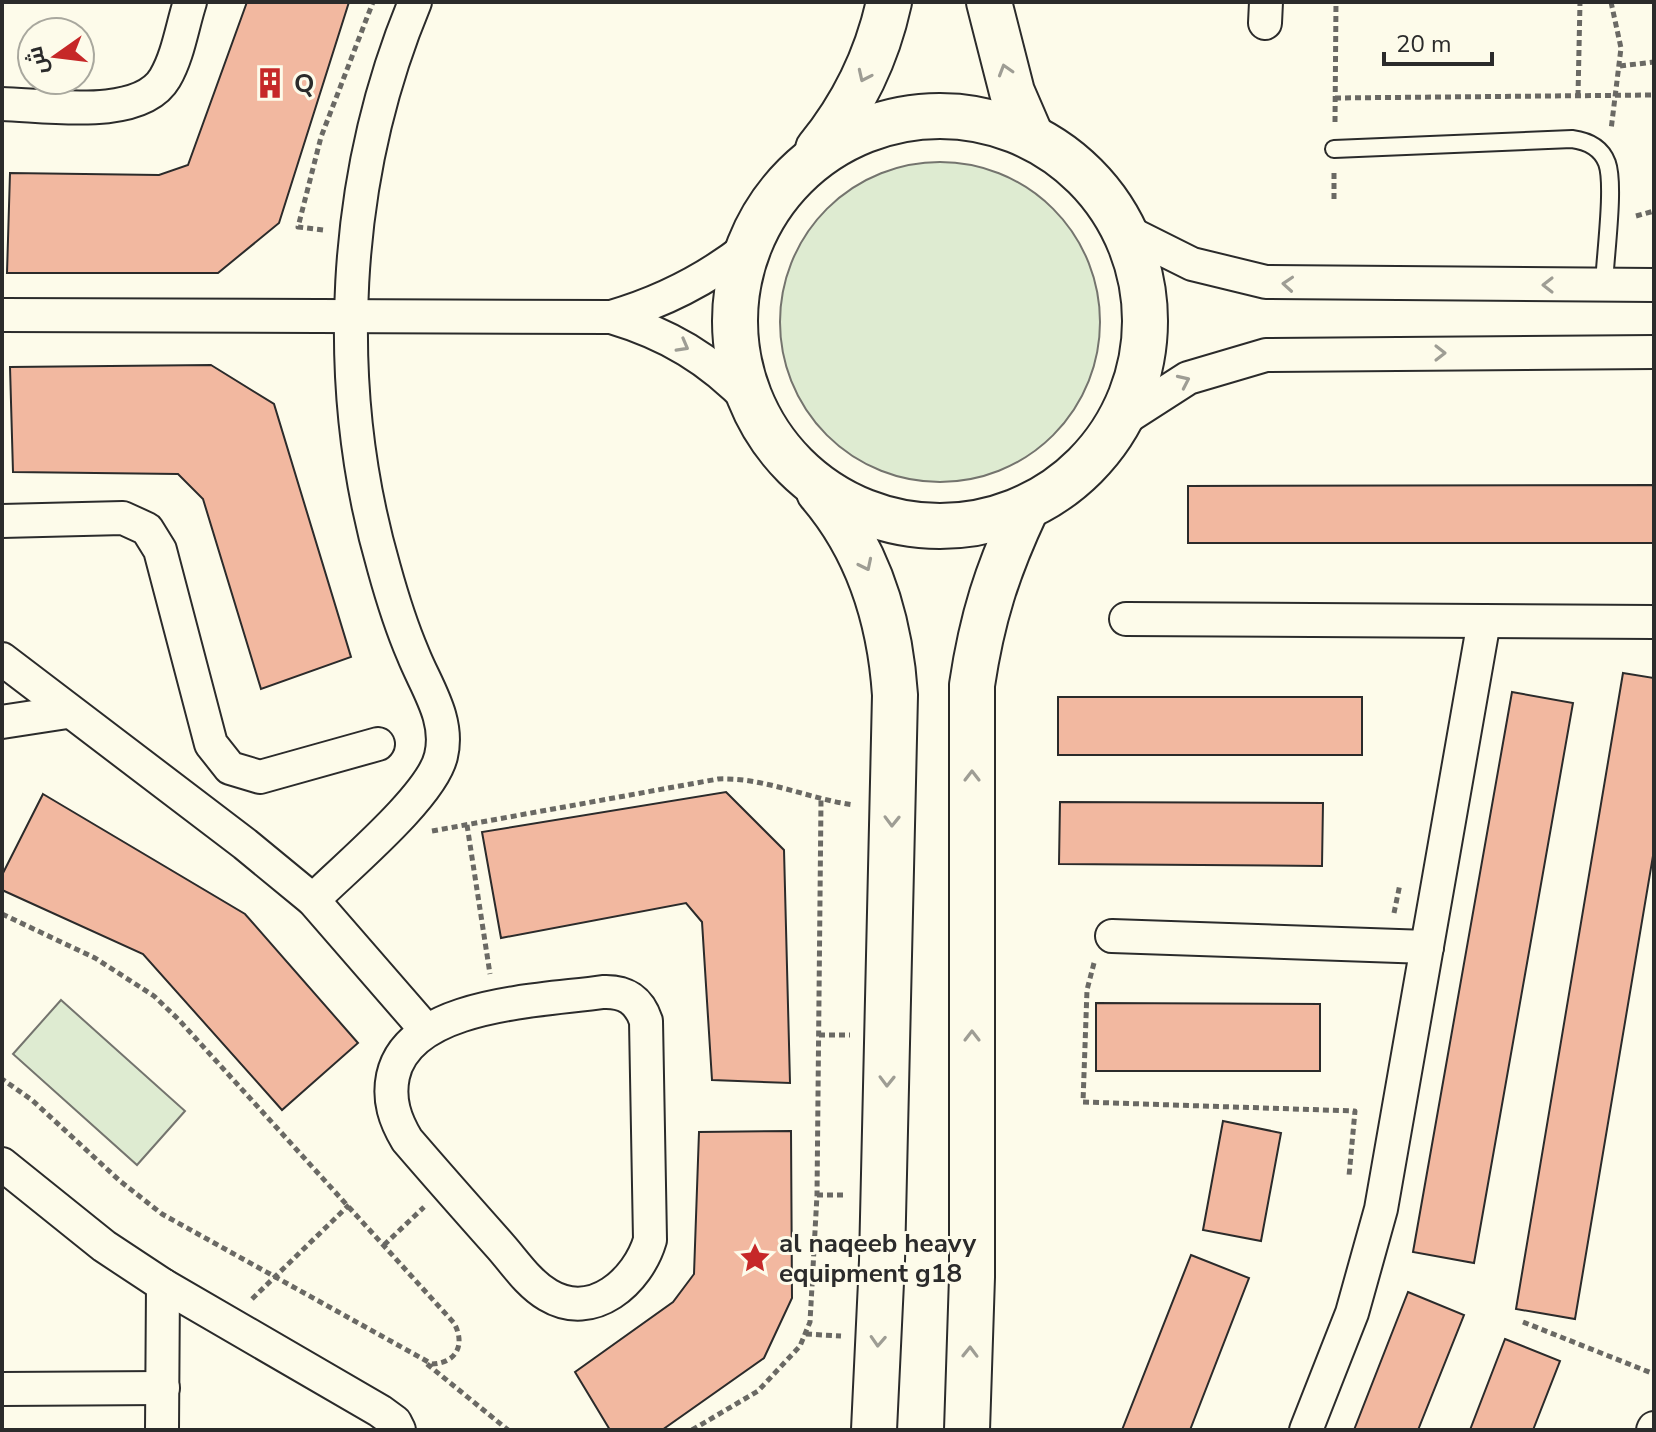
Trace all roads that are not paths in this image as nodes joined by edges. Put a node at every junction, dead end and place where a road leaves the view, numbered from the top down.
1 (190, 2) edge
2 (415, 2) edge
3 (889, 2) edge
4 (989, 2) edge
5 (2, 104) edge
6 (1031, 136) junction
7 (1334, 149) road end
8 (805, 165) junction
9 (1124, 230) junction
10 (748, 247) junction
11 (1604, 285) junction
12 (1654, 285) edge
13 (2, 315) edge
14 (352, 316) junction
15 (611, 317) junction
16 (1653, 352) edge
17 (751, 402) junction
18 (1118, 423) junction
19 (807, 478) junction
20 (1026, 509) junction
21 (2, 521) edge
22 (1126, 619) dead end
23 (1484, 621) junction
24 (1654, 622) edge
25 (2, 659) edge
26 (67, 712) junction
27 (2, 722) edge
28 (378, 744) dead end
29 (313, 900) junction
30 (1112, 936) road end
31 (1427, 947) junction
32 (426, 1030) junction
33 (2, 1164) edge
34 (163, 1285) junction
35 (163, 1388) junction
36 (2, 1389) edge
37 (162, 1430) edge
38 (399, 1430) edge
39 (874, 1430) edge
40 (967, 1430) edge
41 (1306, 1430) edge

1 - 5 street
2 - 14 street
3 -> 8 street
6 -> 4 street
6 - 8 street
6 - 9 street
7 - 11 lane
8 - 10 street
11 -> 9 street
9 - 18 street
10 - 15 street
10 - 17 street
11 - 12 street
13 - 14 street
14 - 15 street
14 - 29 street
15 -> 17 street
18 -> 16 street
17 - 19 street
18 - 20 street
19 - 20 street
19 -> 39 street
40 -> 20 street
21 - 28 street
22 - 23 street
23 - 24 street
23 - 31 street
25 - 26 street
26 - 27 street
26 - 29 street
29 - 32 street
30 - 31 street
31 - 41 street
32 - 32 street
33 - 34 street
34 - 35 street
34 - 38 street
35 - 36 street
35 - 37 street

